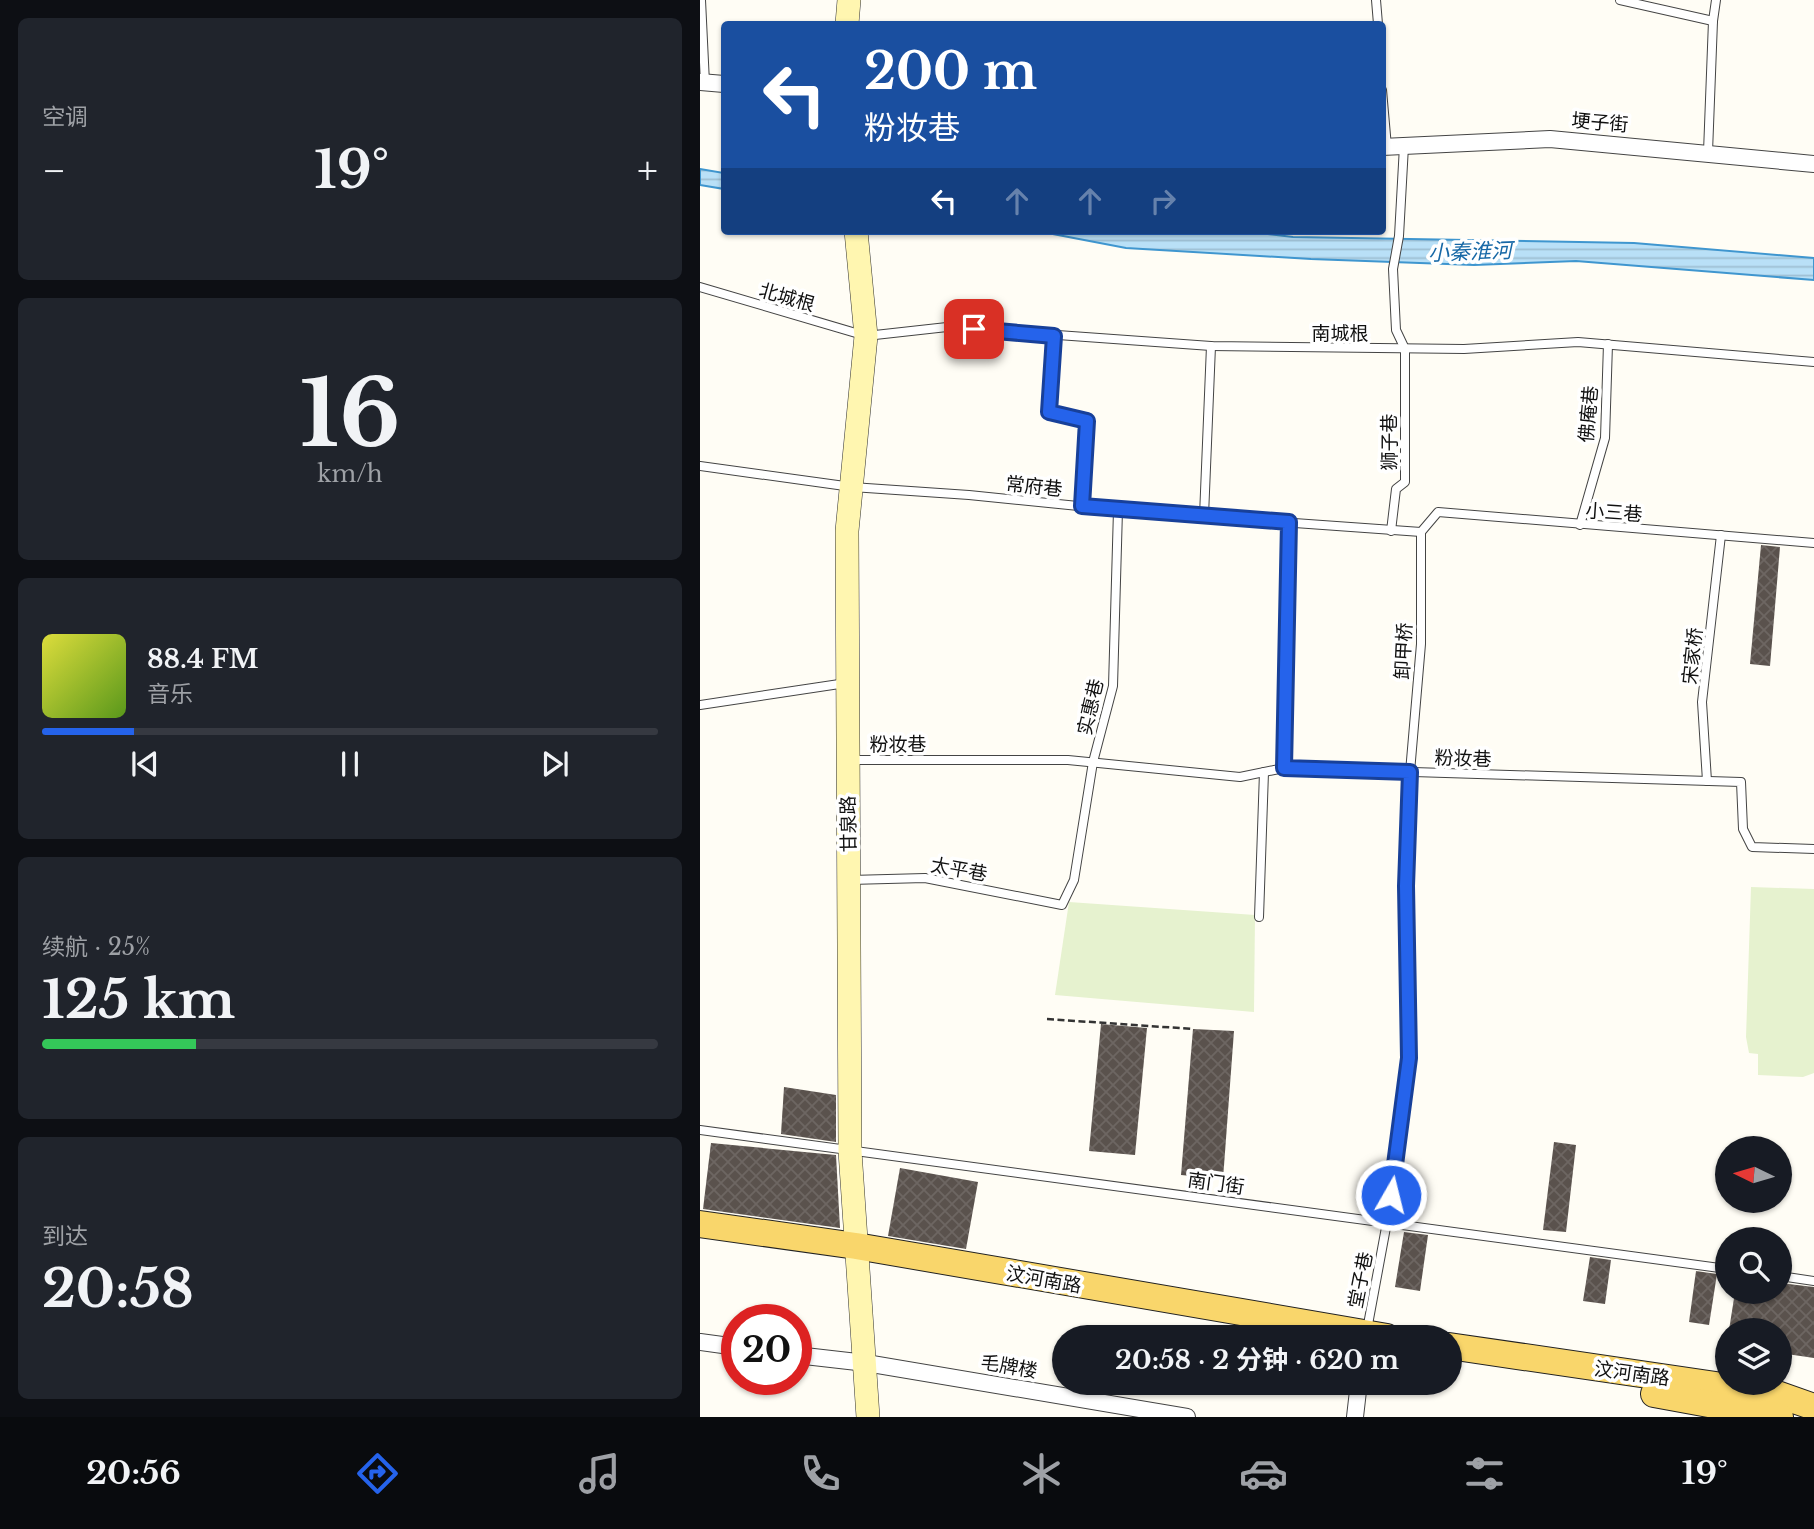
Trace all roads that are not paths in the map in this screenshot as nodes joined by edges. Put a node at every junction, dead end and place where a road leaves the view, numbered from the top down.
1 (701, 0) edge
2 (849, 0) edge
3 (1376, 0) edge
4 (1620, 0) edge
5 (1716, 0) edge
6 (847, 21) edge
7 (1378, 21) edge
8 (1713, 21) junction
9 (702, 82) edge
10 (721, 83) edge
11 (1404, 146) junction
12 (1386, 147) edge
13 (1708, 152) junction
14 (1814, 164) edge
15 (856, 235) edge
16 (700, 287) edge
17 (866, 336) junction
18 (1054, 336) junction
19 (1608, 344) junction
20 (1211, 346) junction
21 (1405, 349) junction
22 (1814, 362) edge
23 (700, 466) edge
24 (852, 487) junction
25 (1082, 506) junction
26 (1118, 510) junction
27 (1204, 516) junction
28 (1289, 522) junction
29 (1580, 525) junction
30 (1391, 531) junction
31 (1421, 532) junction
32 (1721, 535) junction
33 (1814, 543) edge
34 (848, 682) junction
35 (700, 705) edge
36 (847, 760) junction
37 (1093, 762) junction
38 (1284, 768) junction
39 (1264, 772) junction
40 (1410, 772) junction
41 (1707, 781) junction
42 (1814, 849) edge
43 (850, 880) junction
44 (1062, 905) joint
45 (1259, 917) dead end
46 (700, 1130) edge
47 (850, 1151) junction
48 (1387, 1222) junction
49 (700, 1224) edge
50 (700, 1240) edge
51 (856, 1254) junction
52 (1715, 1267) edge
53 (1792, 1278) edge
54 (1814, 1281) edge
55 (1251, 1325) edge
56 (1312, 1325) edge
57 (1377, 1325) edge
58 (700, 1342) edge
59 (721, 1345) edge
60 (1462, 1348) edge
61 (812, 1357) edge
62 (1462, 1361) edge
63 (866, 1363) junction
64 (1358, 1395) edge
65 (1814, 1406) edge
66 (868, 1417) edge
67 (1187, 1417) edge
68 (1355, 1417) edge
69 (1780, 1417) edge

1 - 9 lane
2 - 6 street
3 - 7 lane
4 - 8 lane
5 - 8 lane
8 - 13 lane
9 - 10 street
11 - 12 street, 埂子街
11 - 13 street, 埂子街
11 - 21 lane
13 - 14 street, 埂子街
15 - 17 street, 甘泉路
16 - 17 lane, 北城根
17 - 18 lane, 南城根
17 - 24 street, 甘泉路
18 - 20 lane, 南城根
18 - 25 lane
19 - 21 lane, 南城根
19 - 22 lane, 南城根
19 - 29 lane, 佛庵巷
20 - 21 lane, 南城根
20 - 27 lane
21 - 30 lane, 狮子巷
23 - 24 lane, 常府巷
24 - 25 lane, 常府巷
24 - 34 street, 甘泉路
25 - 26 lane, 常府巷
26 - 27 lane, 常府巷
26 - 37 lane, 实惠巷
27 - 28 lane, 常府巷
28 - 30 lane, 常府巷
28 - 38 lane
29 - 31 lane, 小三巷
29 - 32 lane, 小三巷
30 - 31 lane, 常府巷
31 - 40 lane, 卸甲桥
32 - 33 lane, 小三巷
32 - 41 lane, 宋家桥
34 - 35 lane
34 - 36 street, 甘泉路
36 - 37 lane, 粉妆巷
36 - 43 street, 甘泉路
37 - 39 lane, 粉妆巷
37 - 44 lane, 实惠巷
38 - 39 lane, 粉妆巷
38 - 40 lane, 粉妆巷
39 - 45 lane
40 - 41 lane, 粉妆巷
40 - 48 lane, 堂子巷
41 - 42 lane, 粉妆巷
43 - 44 lane, 太平巷
43 - 47 street, 甘泉路
46 - 47 lane, 南门街
47 - 48 lane, 南门街
47 - 51 street, 甘泉路
48 - 52 lane, 南门街
48 - 57 lane, 堂子巷
49 - 51 main road, 汶河南路
50 - 51 main road, 汶河南路
51 - 55 main road, 汶河南路
51 - 56 main road, 汶河南路
51 - 63 street, 甘泉路
53 - 54 lane
58 - 59 street
60 - 65 main road, 汶河南路
61 - 63 street, 毛牌楼
62 - 69 main road, 汶河南路
63 - 66 street, 甘泉路
63 - 67 street, 毛牌楼
64 - 68 street

